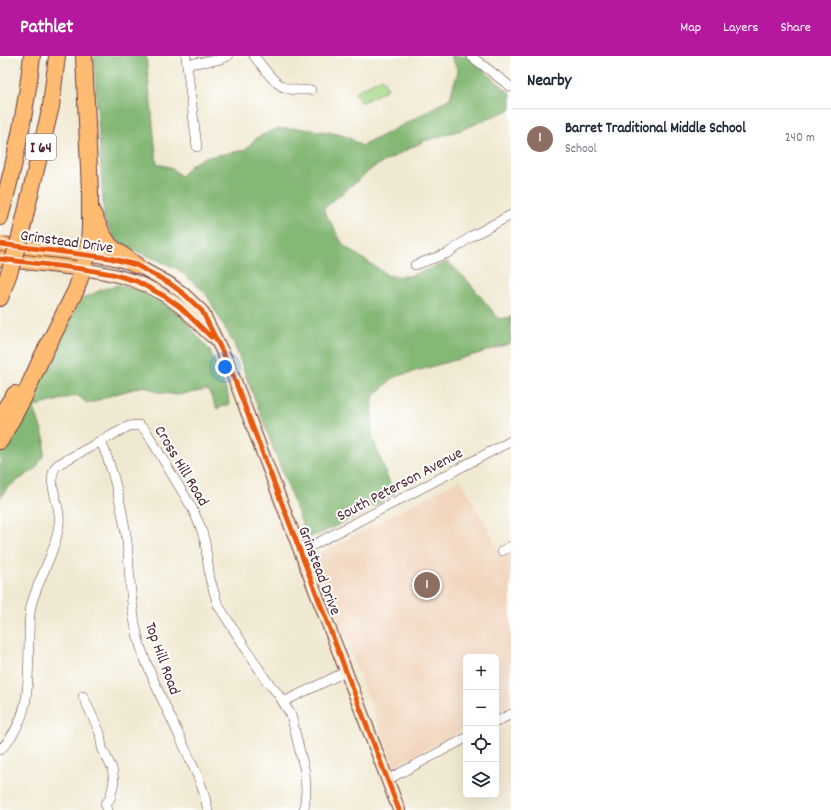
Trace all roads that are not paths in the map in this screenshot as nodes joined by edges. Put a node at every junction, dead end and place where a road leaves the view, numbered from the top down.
1 (32, 56) edge
2 (57, 56) edge
3 (84, 56) edge
4 (228, 56) edge
5 (254, 56) edge
6 (472, 56) edge
7 (187, 60) edge
8 (511, 87) edge
9 (311, 90) dead end
10 (197, 147) dead end
11 (90, 205) junction
12 (511, 215) edge
13 (0, 217) edge
14 (0, 244) edge
15 (84, 262) junction
16 (5, 264) edge
17 (136, 265) junction
18 (415, 265) dead end
19 (0, 298) edge
20 (216, 341) junction
21 (41, 359) junction
22 (0, 416) edge
23 (101, 440) junction
24 (0, 441) edge
25 (511, 441) edge
26 (511, 546) edge
27 (502, 551) dead end
28 (300, 552) junction
29 (345, 672) junction
30 (83, 696) dead end
31 (283, 702) junction
32 (511, 714) edge
33 (499, 720) edge
34 (463, 740) edge
35 (0, 750) edge
36 (387, 780) junction
37 (108, 810) edge
38 (208, 810) edge
39 (304, 810) edge
40 (399, 810) edge

1 - 13 highway, I 64
2 - 16 highway, I 64, bridge
3 - 11 highway
4 - 7 street
5 - 9 street
6 - 8 street
7 - 10 street
11 - 15 highway
11 - 17 highway
12 - 18 street
14 - 15 main road, Grinstead Drive
15 - 16 main road, Grinstead Drive
15 - 17 street, Grinstead Drive
15 - 20 street, Grinstead Drive
15 - 21 highway
16 - 19 highway, I 64
17 - 20 street, Grinstead Drive
20 - 28 street, Grinstead Drive
21 - 22 highway
21 - 24 highway
23 - 31 street, Cross Hill Road
23 - 35 street, Cross Hill Road
23 - 38 street, Top Hill Road
25 - 28 street, South Peterson Avenue
26 - 27 street
28 - 29 street, Grinstead Drive
29 - 31 street
29 - 36 street, Grinstead Drive
30 - 37 street
31 - 39 street
32 - 33 street
34 - 36 street
36 - 40 street, Grinstead Drive

